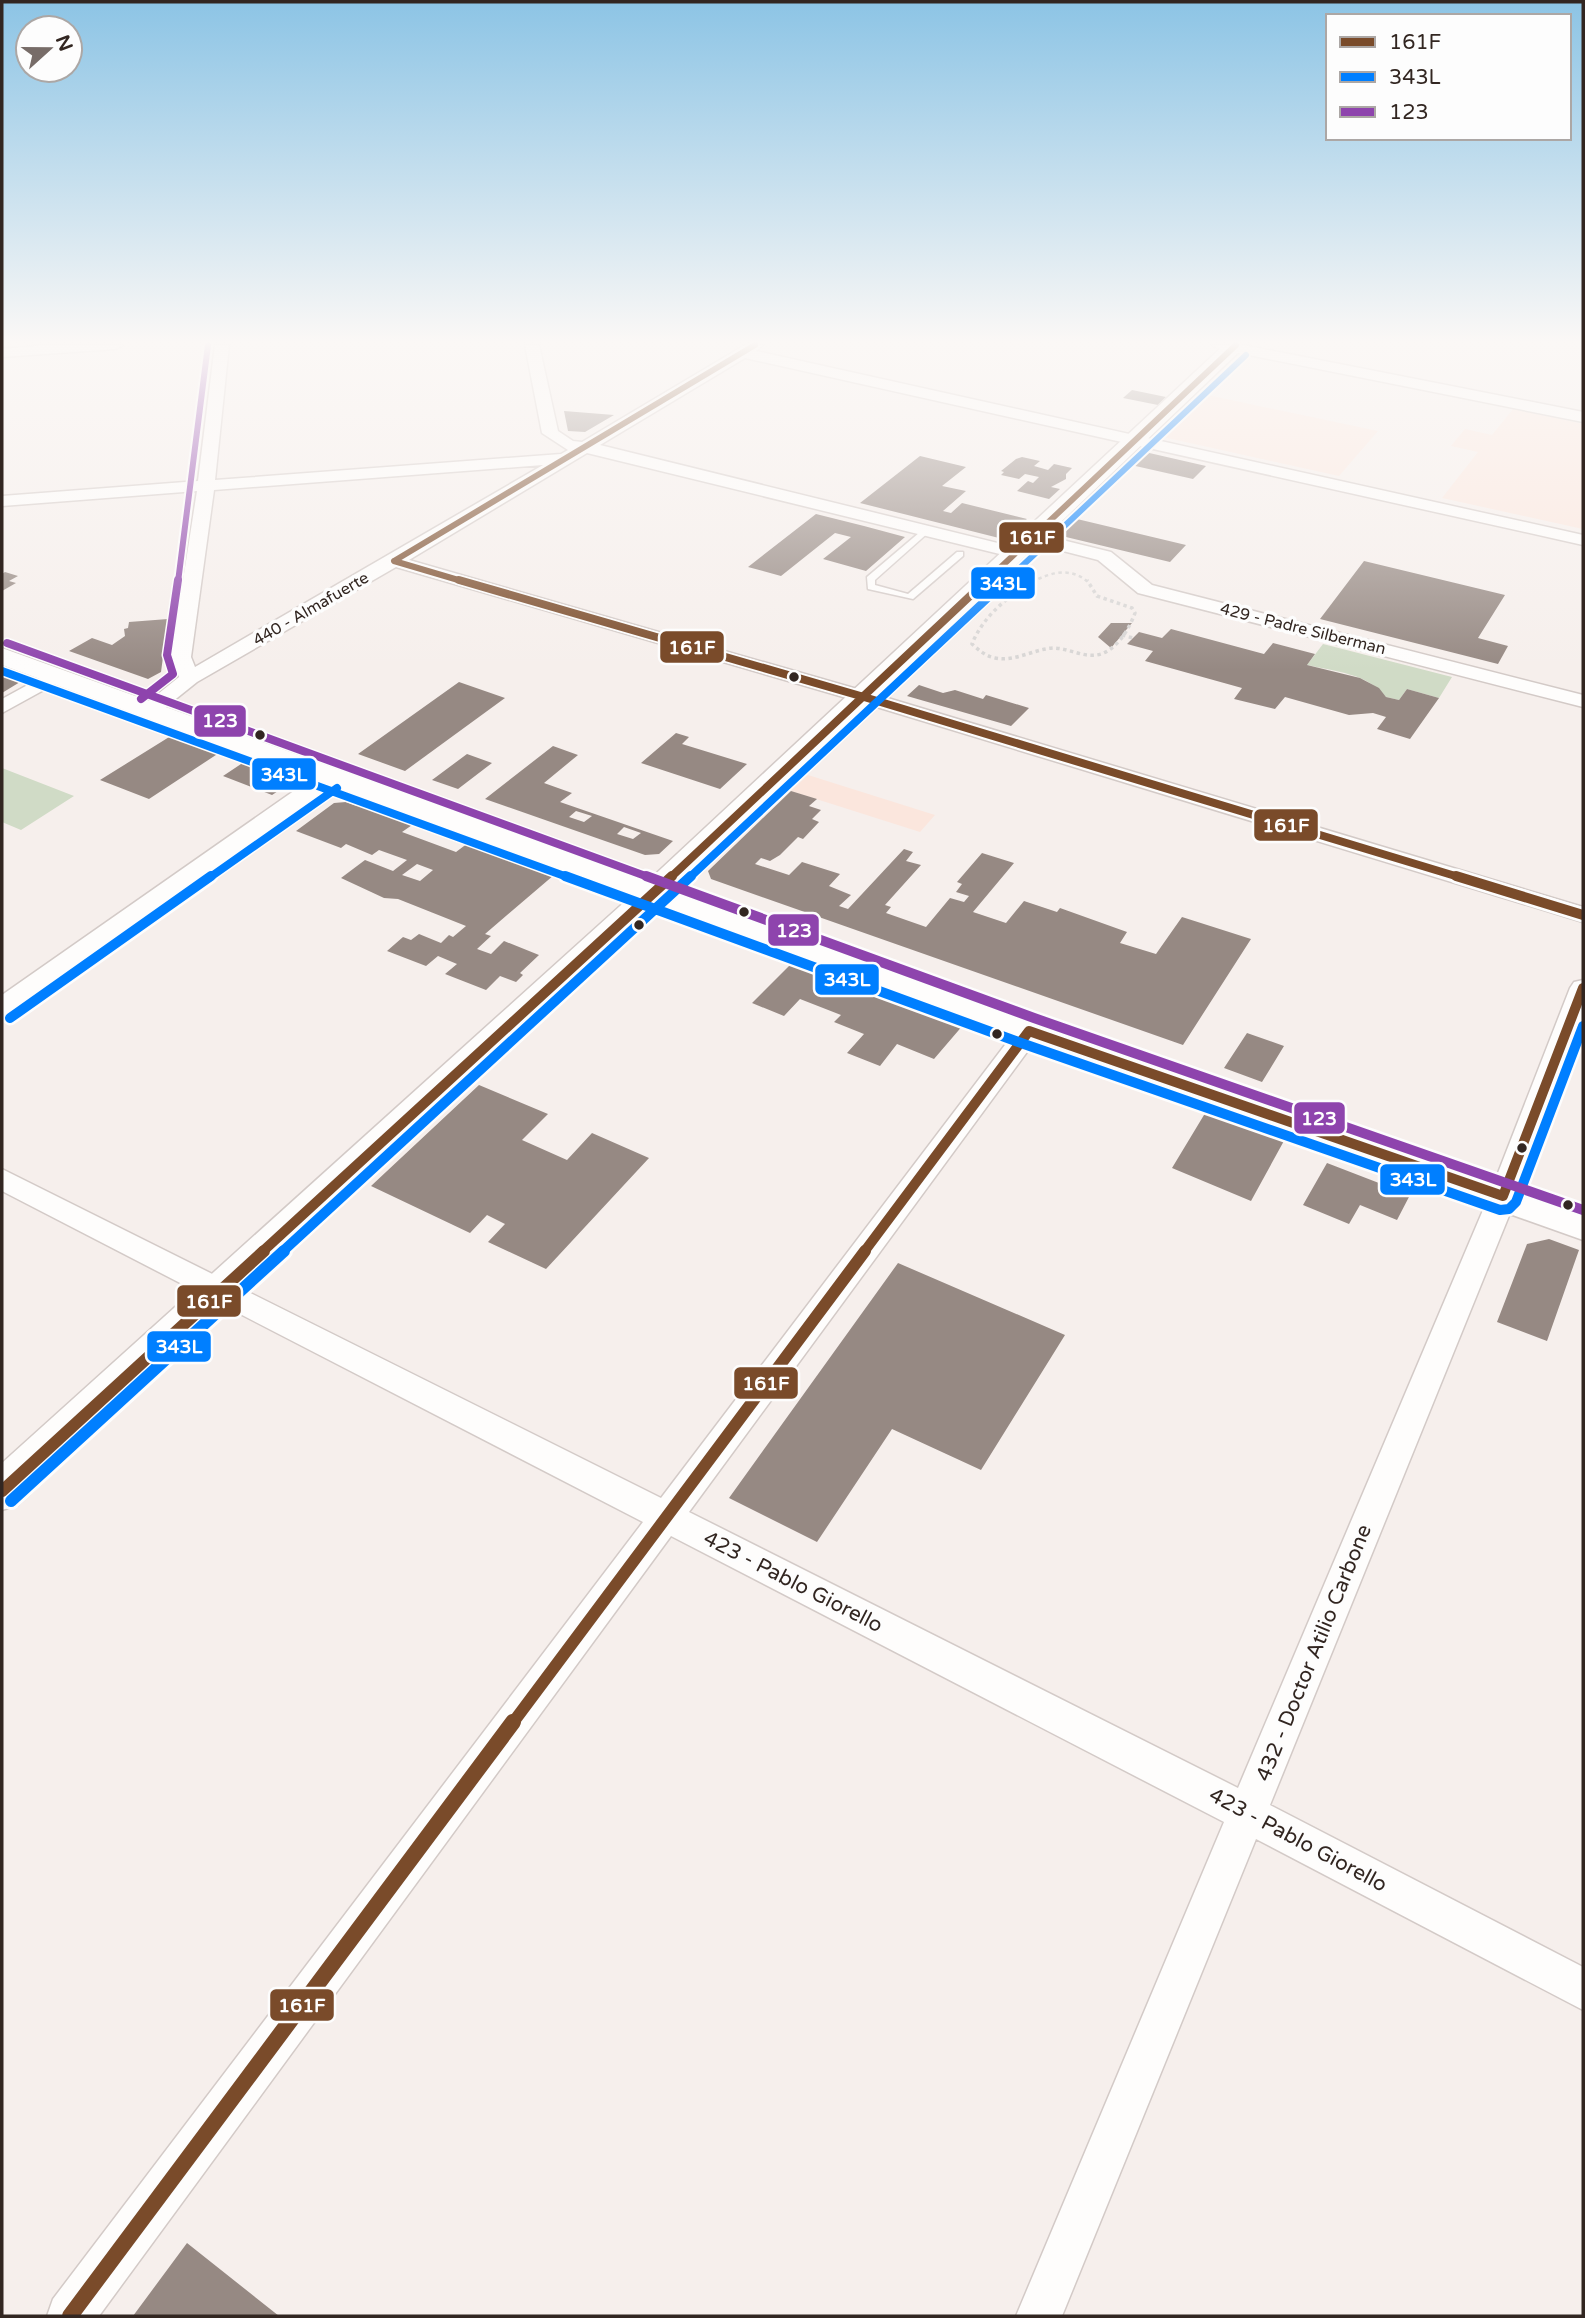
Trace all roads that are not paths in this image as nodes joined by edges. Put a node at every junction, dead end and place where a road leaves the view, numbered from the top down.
1 (209, 453) edge
2 (576, 453) edge
3 (616, 453) edge
4 (1122, 453) edge
5 (1195, 453) edge
6 (566, 459) junction
7 (205, 485) junction
8 (2, 501) edge
9 (926, 530) junction
10 (1583, 540) edge
11 (1025, 545) junction
12 (960, 554) dead end
13 (394, 561) junction
14 (2, 656) edge
15 (55, 676) junction
16 (190, 678) junction
17 (864, 697) junction
18 (1583, 701) edge
19 (2, 707) edge
20 (150, 710) junction
21 (329, 777) junction
22 (654, 893) junction
23 (1583, 915) edge
24 (1583, 988) edge
25 (2, 1007) edge
26 (1029, 1031) junction
27 (2, 1179) edge
28 (1503, 1196) junction
29 (1583, 1225) edge
30 (222, 1290) junction
31 (2, 1491) edge
32 (665, 1517) junction
33 (1247, 1813) junction
34 (1583, 1989) edge
35 (70, 2316) edge
36 (1039, 2316) edge

1 - 7 street
2 - 6 street, 440 - Almafuerte
3 - 9 street, 429 - Padre Silberman
4 - 11 street
5 - 10 street
6 - 7 street
6 - 13 street, 440 - Almafuerte
7 - 8 street
7 - 16 street
9 - 11 street, 429 - Padre Silberman
9 - 12 lane
11 - 17 street
11 - 18 street, 429 - Padre Silberman
13 - 16 street, 440 - Almafuerte
13 - 17 street
14 - 15 street
15 - 19 street
15 - 20 street
16 - 20 street, 440 - Almafuerte
17 - 22 street
17 - 23 street
20 - 21 street
21 - 22 street
21 - 25 street
22 - 26 street
22 - 30 street
24 - 28 street, 432 - Doctor Atilio Carbone
26 - 28 street
26 - 32 street
27 - 30 street, 423 - Pablo Giorello
28 - 29 street
28 - 33 street, 432 - Doctor Atilio Carbone
30 - 31 street
30 - 32 street, 423 - Pablo Giorello
32 - 33 street, 423 - Pablo Giorello
32 - 35 street
33 - 34 street, 423 - Pablo Giorello
33 - 36 street, 432 - Doctor Atilio Carbone

